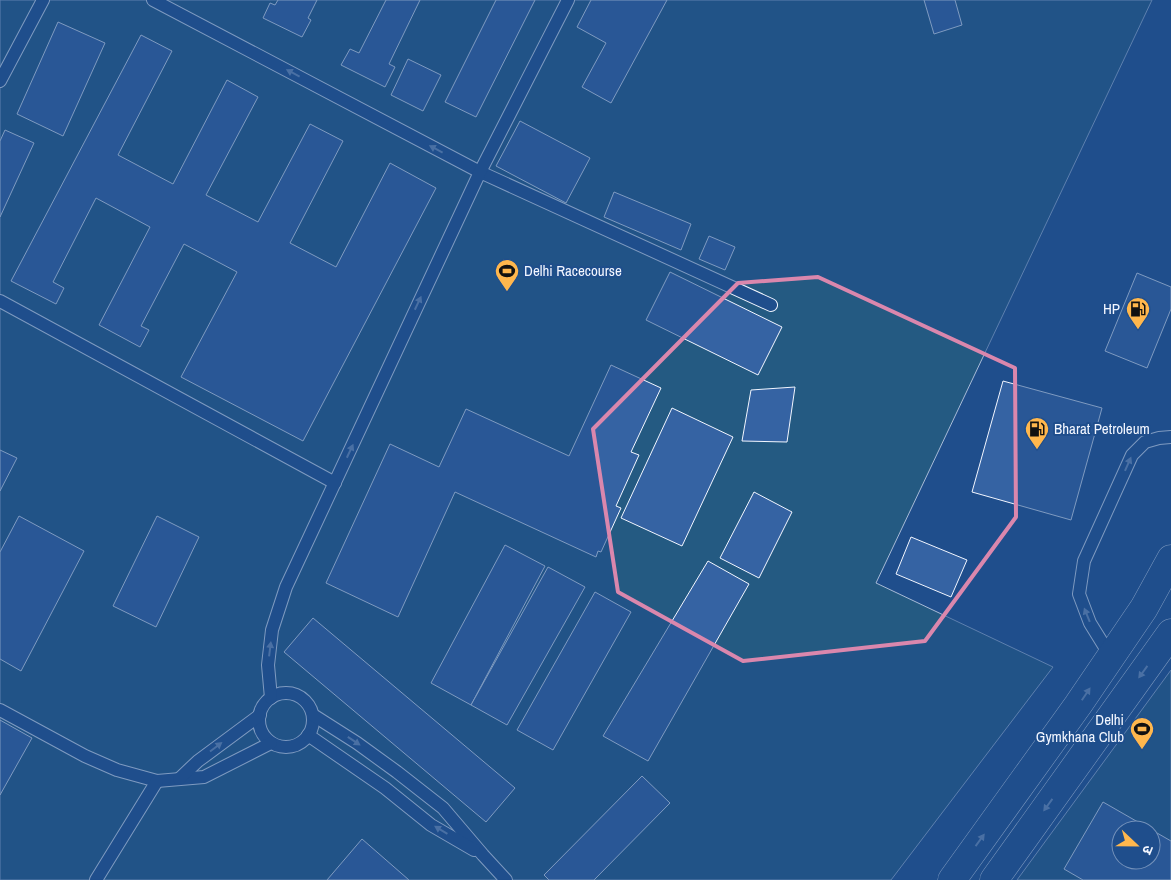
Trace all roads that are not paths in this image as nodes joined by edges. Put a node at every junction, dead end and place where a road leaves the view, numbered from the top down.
1 (43, 0) edge
2 (153, 0) edge
3 (568, 0) edge
4 (0, 81) edge
5 (480, 172) junction
6 (0, 302) edge
7 (771, 305) dead end
8 (1171, 437) edge
9 (335, 483) junction
10 (1171, 559) edge
11 (1171, 633) edge
12 (1111, 658) junction
13 (271, 698) junction
14 (0, 710) edge
15 (260, 715) junction
16 (313, 715) junction
17 (308, 735) junction
18 (271, 743) junction
19 (179, 779) junction
20 (157, 781) junction
21 (483, 855) junction
22 (96, 880) edge
23 (506, 880) edge
24 (952, 880) edge
25 (994, 880) edge

1 - 4 lane
5 -> 2 lane
3 - 5 lane
5 - 7 lane
9 -> 5 lane
6 - 9 lane
12 -> 8 lane
13 -> 9 lane
10 - 12 main road
11 -> 25 main road
24 -> 12 main road
13 - 15 lane
13 - 16 lane
14 - 20 lane
15 - 18 lane
19 -> 15 lane
16 - 17 lane
16 -> 21 lane
17 - 18 lane
21 -> 17 lane
18 - 19 lane
19 - 20 lane
20 - 22 lane
21 - 23 lane

